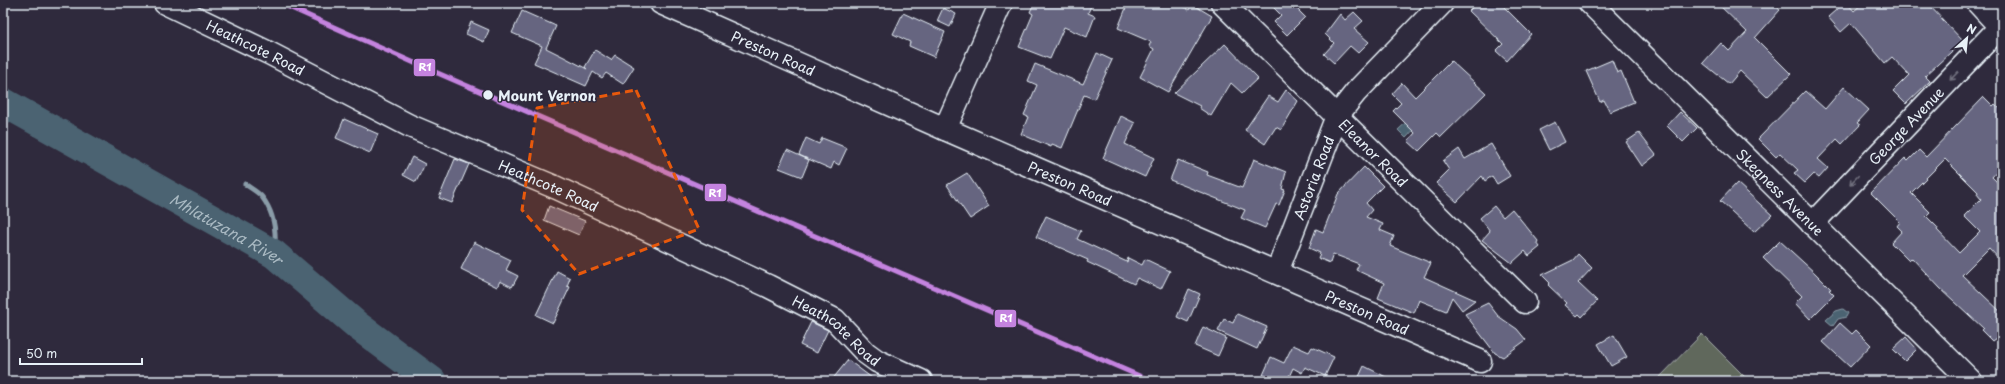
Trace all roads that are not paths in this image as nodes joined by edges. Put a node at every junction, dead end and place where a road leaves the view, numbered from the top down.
1 (165, 3) edge
2 (661, 3) edge
3 (1001, 3) edge
4 (1222, 3) edge
5 (1442, 3) edge
6 (1590, 3) edge
7 (1978, 3) edge
8 (2001, 28) edge
9 (1337, 116) junction
10 (945, 129) junction
11 (1812, 224) junction
12 (1278, 272) junction
13 (1525, 302) dead end
14 (1480, 361) dead end
15 (921, 381) edge
16 (1971, 381) edge

1 - 15 street, Heathcote Road
2 - 10 street, Preston Road
3 - 10 street
4 - 9 street, Eleanor Road
5 - 9 street, Astoria Road
6 - 11 street, Skegness Avenue
7 - 8 street
8 -> 11 street, George Avenue
9 - 12 street, Astoria Road
9 - 13 street, Eleanor Road
10 - 12 street, Preston Road
11 - 16 street, Skegness Avenue
12 - 14 street, Preston Road

